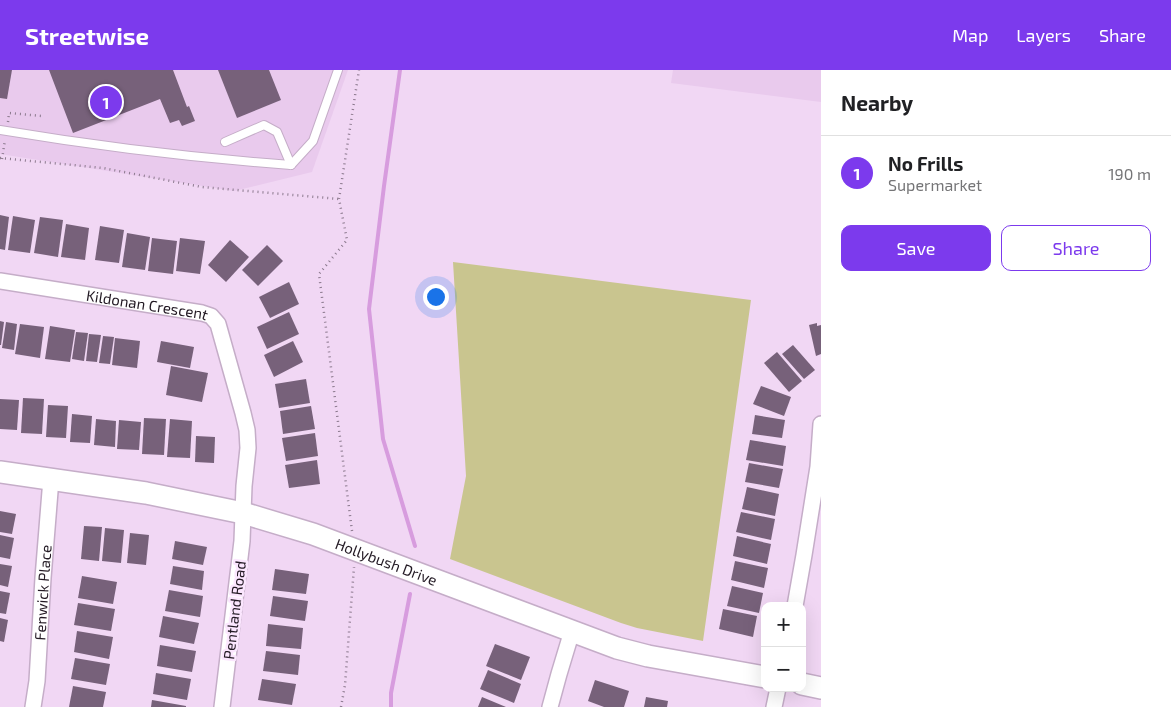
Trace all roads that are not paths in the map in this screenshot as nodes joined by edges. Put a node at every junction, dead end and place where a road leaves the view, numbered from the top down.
1 (338, 70) edge
2 (0, 130) edge
3 (225, 142) dead end
4 (291, 165) junction
5 (0, 281) edge
6 (821, 424) edge
7 (0, 472) edge
8 (51, 479) junction
9 (243, 513) junction
10 (796, 602) edge
11 (572, 631) junction
12 (761, 676) edge
13 (806, 685) edge
14 (821, 688) edge
15 (777, 692) edge
16 (33, 707) edge
17 (222, 707) edge
18 (550, 707) edge
19 (774, 707) edge

1 - 4 lane
2 - 4 lane
3 - 4 lane
5 - 9 street, Kildonan Crescent
6 - 10 street
7 - 8 street, Hollybush Drive
8 - 9 street, Hollybush Drive
8 - 16 street, Fenwick Place
9 - 11 street, Hollybush Drive
9 - 17 street, Pentland Road
11 - 12 street, Hollybush Drive
11 - 18 street
13 - 14 street
15 - 19 street

